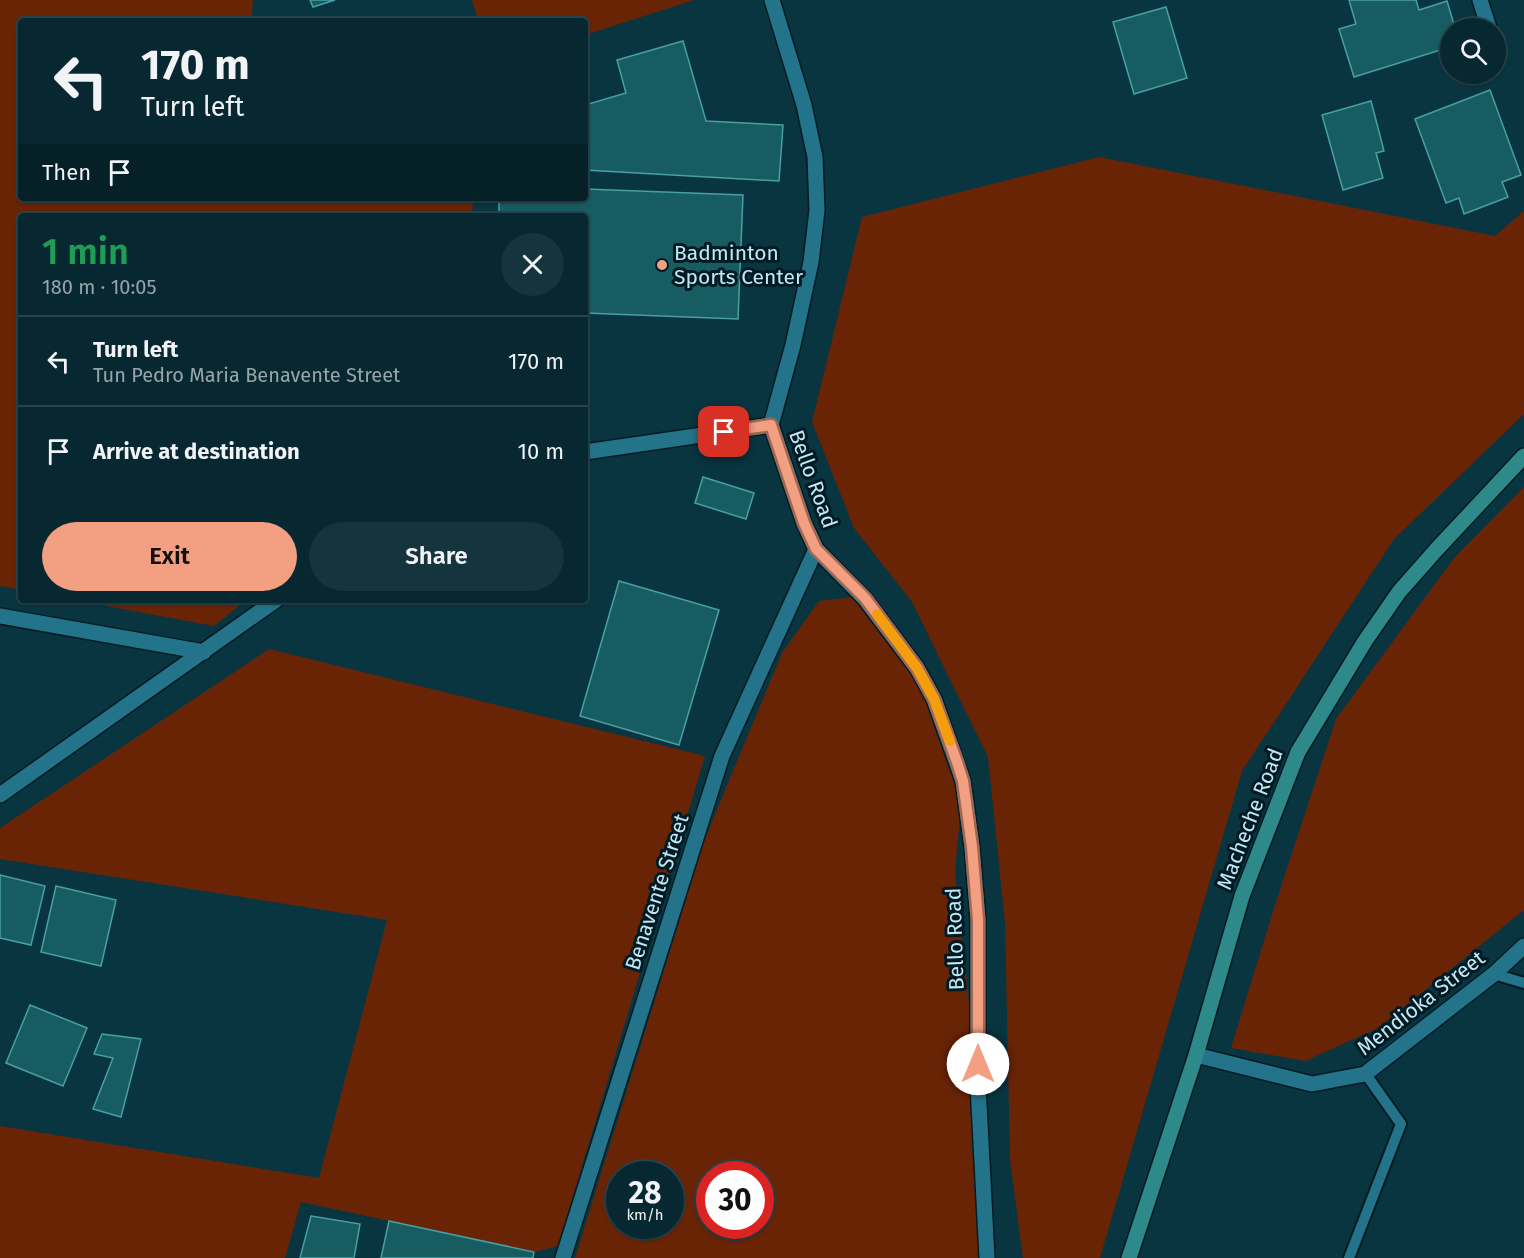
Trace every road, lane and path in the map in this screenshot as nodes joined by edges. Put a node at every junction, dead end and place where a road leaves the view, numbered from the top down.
1 (772, 0) edge
2 (1480, 0) edge
3 (1486, 18) edge
4 (771, 425) junction
5 (588, 452) edge
6 (1524, 456) edge
7 (816, 549) junction
8 (272, 603) edge
9 (0, 616) edge
10 (204, 652) junction
11 (0, 795) edge
12 (1524, 946) edge
13 (1494, 974) junction
14 (1524, 983) edge
15 (1196, 1056) junction
16 (1365, 1073) junction
17 (563, 1258) edge
18 (987, 1258) edge
19 (1129, 1258) edge
20 (1349, 1258) edge

1 - 4 street, Bello Road
2 - 3 street
4 - 5 street
4 - 7 street, Bello Road
6 - 15 main road, Macheche Road
7 - 17 street, Benavente Street
7 - 18 street, Bello Road
8 - 10 street
9 - 10 street
10 - 11 street
12 - 13 street, Mendioka Street
13 - 14 lane
13 - 16 street, Mendioka Street
15 - 16 street, Mendioka Street
15 - 19 main road, Macheche Road
16 - 20 lane

